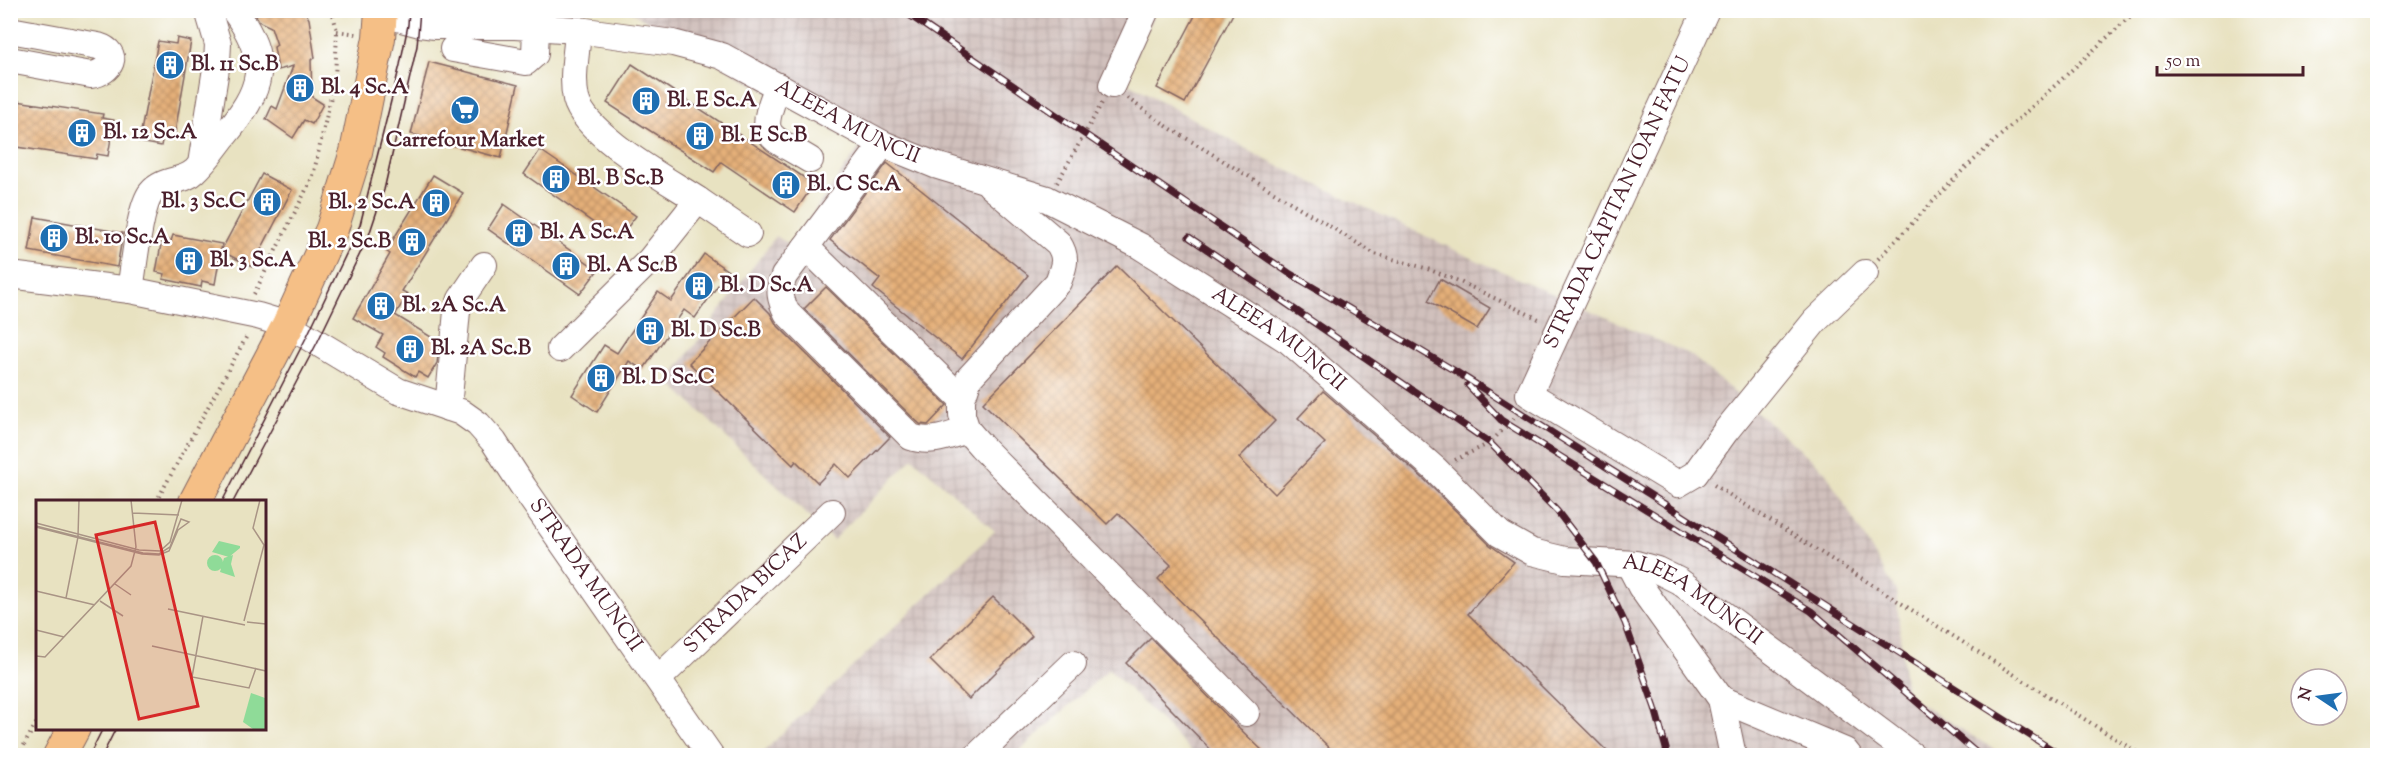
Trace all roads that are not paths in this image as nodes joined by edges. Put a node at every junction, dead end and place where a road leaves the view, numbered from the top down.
1 (208, 10) edge
2 (234, 10) edge
3 (1146, 10) edge
4 (1706, 10) edge
5 (381, 12) edge
6 (536, 28) junction
7 (10, 30) edge
8 (578, 30) junction
9 (453, 50) dead end
10 (10, 60) edge
11 (1112, 85) road end
12 (778, 86) junction
13 (883, 144) junction
14 (810, 160) dead end
15 (201, 164) junction
16 (983, 180) junction
17 (698, 200) junction
18 (748, 234) dead end
19 (806, 247) junction
20 (484, 265) dead end
21 (1865, 273) road end
22 (10, 275) edge
23 (130, 290) junction
24 (288, 325) junction
25 (560, 350) dead end
26 (962, 399) junction
27 (448, 408) junction
28 (967, 430) junction
29 (196, 500) edge
30 (832, 512) dead end
31 (1629, 564) junction
32 (1073, 664) dead end
33 (658, 679) junction
34 (1721, 699) junction
35 (1246, 713) dead end
36 (73, 730) edge
37 (59, 756) edge
38 (711, 756) edge
39 (977, 756) edge
40 (1733, 756) edge
41 (1849, 756) edge
42 (1913, 756) edge

1 - 15 street
2 - 15 street
3 - 11 street
4 - 21 street, STRADA CĂPITAN IOAN FATU
5 - 6 street, ALEEA MUNCII
5 - 24 main road
6 - 8 street, ALEEA MUNCII
6 - 9 street
7 - 10 street
8 - 12 street, ALEEA MUNCII
8 - 17 street
12 - 13 street, ALEEA MUNCII
12 - 14 street
13 - 16 street, ALEEA MUNCII
13 - 19 street
15 - 23 street
16 - 26 street
16 - 31 street, ALEEA MUNCII
17 - 18 street
17 - 25 street
19 - 26 street
19 - 28 street
20 - 27 street
22 - 23 street, STRADA MUNCII
23 - 24 street, STRADA MUNCII
24 - 27 street, STRADA MUNCII
24 - 29 main road
26 - 28 street
27 - 33 street, STRADA MUNCII
28 - 35 street
30 - 33 street, STRADA BICAZ
31 - 34 street
31 - 42 street, ALEEA MUNCII
32 - 39 street
33 - 38 street, STRADA MUNCII
34 - 40 street
34 - 41 street
36 - 37 main road

